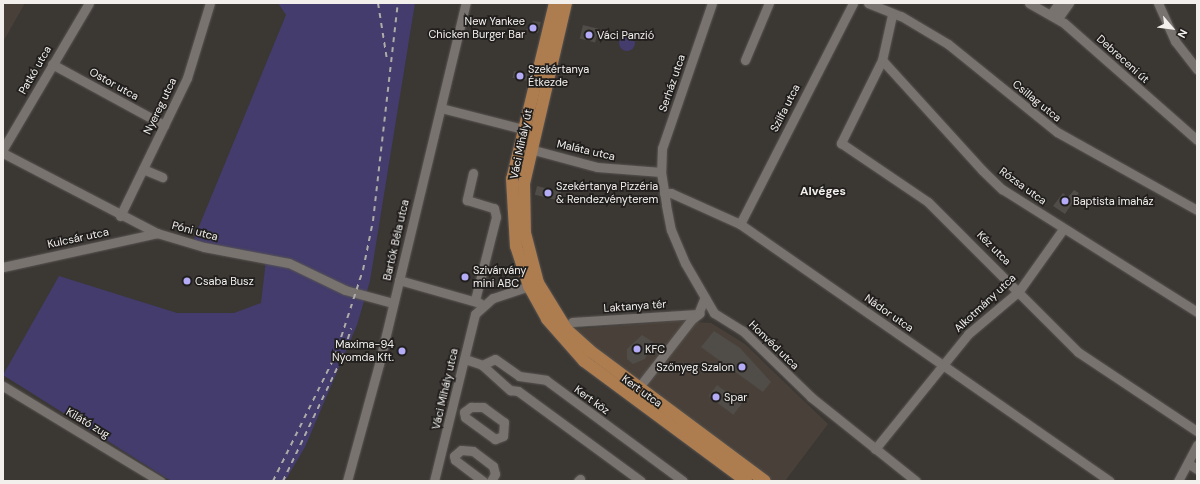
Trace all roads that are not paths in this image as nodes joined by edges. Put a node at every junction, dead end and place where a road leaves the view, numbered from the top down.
1 (89, 3) edge
2 (210, 3) edge
3 (466, 3) edge
4 (555, 3) edge
5 (566, 3) edge
6 (712, 3) edge
7 (769, 3) edge
8 (852, 3) edge
9 (868, 3) edge
10 (1029, 3) edge
11 (1059, 3) edge
12 (1069, 3) edge
13 (1158, 3) edge
14 (892, 14) junction
15 (1054, 16) junction
16 (745, 60) dead end
17 (882, 60) junction
18 (52, 64) junction
19 (1197, 69) edge
20 (441, 108) junction
21 (164, 125) junction
22 (524, 129) junction
23 (1197, 140) edge
24 (3, 148) edge
25 (530, 149) junction
26 (3, 153) edge
27 (142, 169) junction
28 (660, 172) junction
29 (473, 173) dead end
30 (162, 177) dead end
31 (664, 193) junction
32 (1197, 210) edge
33 (120, 216) junction
34 (740, 224) junction
35 (1064, 229) junction
36 (157, 233) junction
37 (3, 267) edge
38 (399, 280) junction
39 (534, 285) junction
40 (1020, 291) junction
41 (705, 297) junction
42 (479, 302) junction
43 (393, 303) junction
44 (1197, 312) edge
45 (714, 313) junction
46 (698, 314) junction
47 (572, 322) dead end
48 (465, 359) junction
49 (942, 364) junction
50 (482, 365) junction
51 (528, 378) junction
52 (3, 386) edge
53 (518, 392) junction
54 (635, 393) junction
55 (452, 409) junction
56 (464, 412) dead end
57 (1197, 431) edge
58 (1197, 445) edge
59 (876, 449) junction
60 (442, 452) junction
61 (454, 456) junction
62 (1188, 463) junction
63 (1197, 469) edge
64 (160, 481) edge
65 (347, 481) edge
66 (434, 481) edge
67 (483, 481) edge
68 (491, 481) edge
69 (641, 481) edge
70 (683, 481) edge
71 (746, 481) edge
72 (765, 481) edge
73 (916, 481) edge
74 (1110, 481) edge
75 (1178, 481) edge

1 - 18 street, Patkó utca
2 - 21 street, Nyereg utca
3 - 20 street, Bartók Béla utca
4 - 22 main road, Váci Mihály út
5 - 25 main road, Váci Mihály út
6 - 28 street, Serház utca
7 - 16 street
8 - 34 street, Szilfa utca
9 - 14 street, Csillag utca
10 - 15 street, Debreceni út
11 - 15 street
12 - 15 street
13 - 19 street
14 - 17 street
14 - 32 street, Csillag utca
15 - 23 street, Debreceni út
17 - 35 street, Rózsa utca
17 - 40 street, Kéz utca
18 - 21 street, Ostor utca
18 - 24 street, Patkó utca
20 - 22 street
20 - 38 street, Bartók Béla utca
21 - 27 street, Nyereg utca
22 - 39 main road, Váci Mihály út
25 - 28 street, Maláta utca
25 - 39 main road, Váci Mihály út
26 - 33 street, Póni utca
27 - 30 street
27 - 33 street, Nyereg utca
28 - 31 street
29 - 42 street, Váci Mihály utca
31 - 34 street, Nádor utca
31 - 41 street, Honvéd utca
33 - 36 street, Póni utca
34 - 49 street, Nádor utca
35 - 40 street, Alkotmány utca
35 - 44 street, Rózsa utca
36 - 37 street, Kulcsár utca
36 - 43 street, Póni utca
38 - 42 street
38 - 43 street, Bartók Béla utca
39 - 42 street, Váci Mihály utca
39 - 54 main road, Kert utca
40 - 49 street, Alkotmány utca
40 - 57 street, Kéz utca
41 - 45 street, Honvéd utca
41 - 46 street
42 - 48 street, Váci Mihály utca
43 - 65 street, Bartók Béla utca
45 - 46 street, Laktanya tér
45 - 59 street, Honvéd utca
46 - 47 street, Laktanya tér
46 - 54 street
48 - 50 street, Kert köz
48 - 55 street, Váci Mihály utca
49 - 59 street, Alkotmány utca
49 - 74 street, Nádor utca
50 - 51 street, Kert köz
50 - 53 street, Kert köz
51 - 53 street
51 - 70 street, Kert köz
52 - 64 street, Kilátó zug
53 - 69 street, Kert köz
54 - 71 main road, Kert utca
54 - 72 main road, Kert utca
55 - 56 street
55 - 60 street, Váci Mihály utca
58 - 62 street
59 - 73 street, Honvéd utca
60 - 61 street
60 - 66 street, Váci Mihály utca
61 - 67 street
61 - 68 street
62 - 63 street
62 - 75 street

